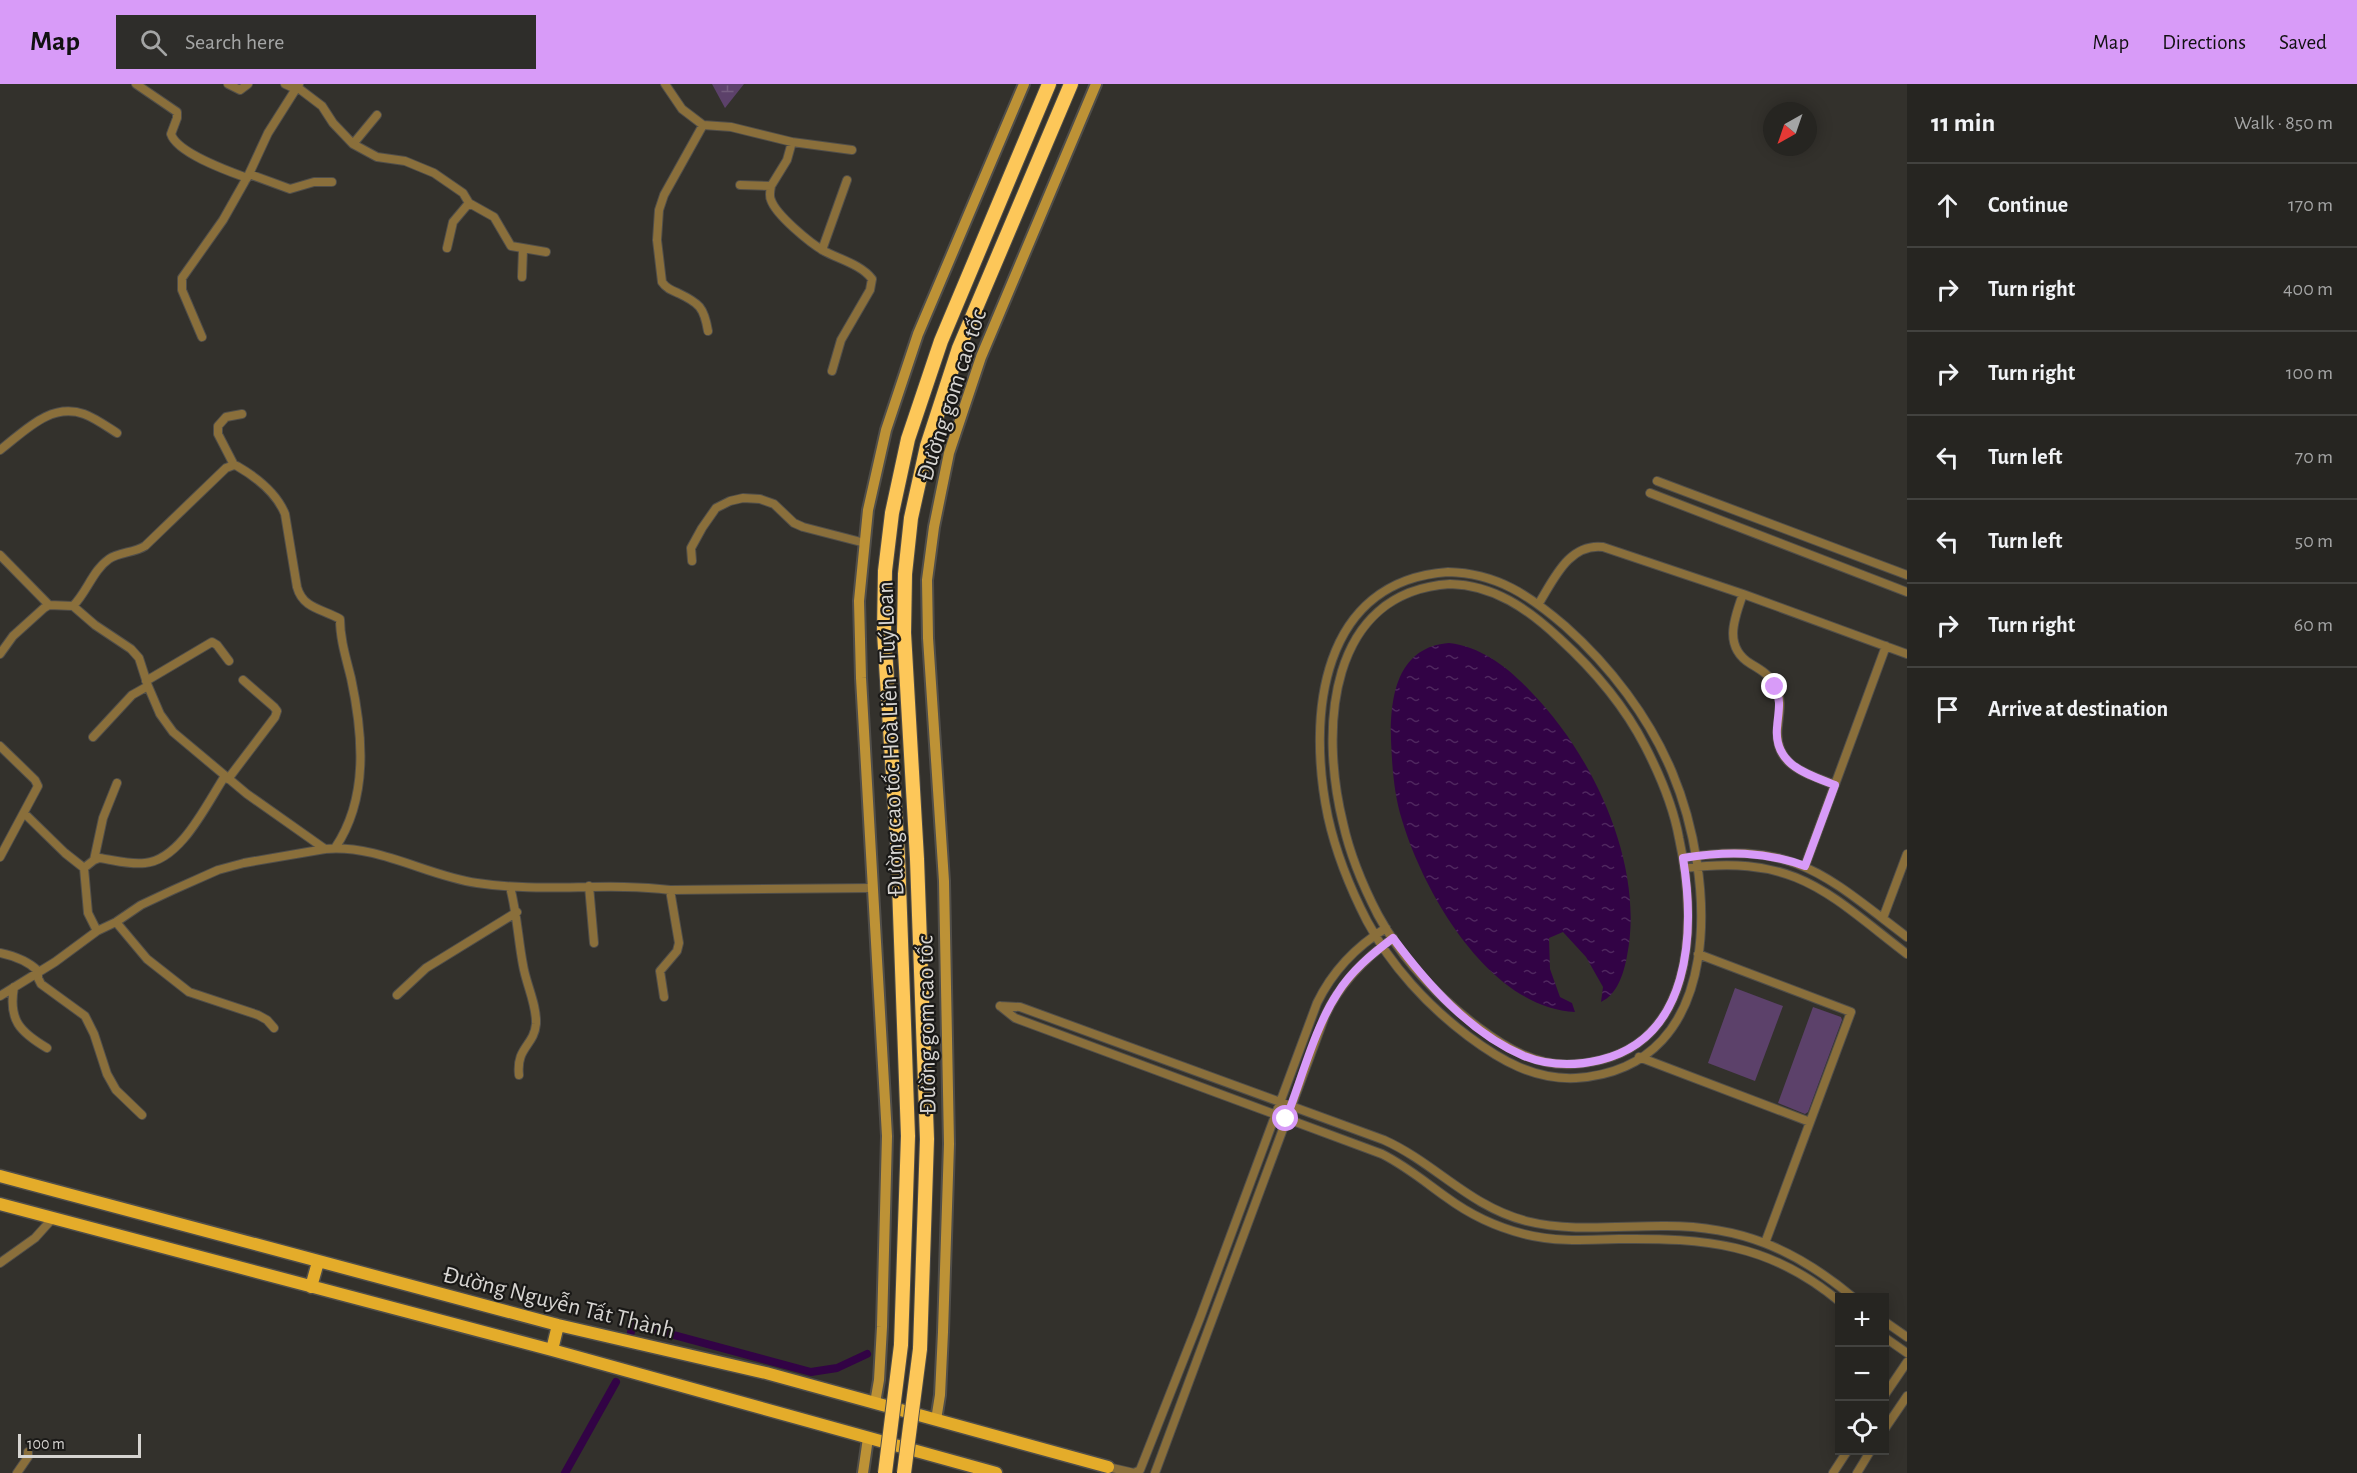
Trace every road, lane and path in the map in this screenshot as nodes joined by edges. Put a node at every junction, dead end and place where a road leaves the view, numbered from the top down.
1 (136, 84) edge
2 (228, 84) edge
3 (248, 84) edge
4 (285, 84) edge
5 (665, 84) edge
6 (1024, 84) edge
7 (1049, 84) edge
8 (1071, 84) edge
9 (1096, 84) edge
10 (297, 87) edge
11 (377, 115) dead end
12 (703, 125) junction
13 (792, 142) junction
14 (353, 144) junction
15 (852, 150) dead end
16 (248, 176) junction
17 (847, 180) dead end
18 (332, 182) dead end
19 (740, 185) dead end
20 (771, 186) junction
21 (469, 203) junction
22 (447, 248) dead end
23 (523, 249) junction
24 (822, 250) junction
25 (546, 252) dead end
26 (522, 277) dead end
27 (708, 331) dead end
28 (202, 337) dead end
29 (832, 371) dead end
30 (242, 414) dead end
31 (117, 433) dead end
32 (0, 450) edge
33 (234, 465) junction
34 (1657, 481) dead end
35 (1650, 493) dead end
36 (865, 543) junction
37 (0, 555) edge
38 (692, 561) dead end
39 (1907, 575) edge
40 (1410, 580) junction
41 (1414, 590) junction
42 (1907, 592) edge
43 (1743, 594) junction
44 (1539, 603) junction
45 (49, 605) junction
46 (74, 606) junction
47 (1886, 646) junction
48 (0, 654) edge
49 (1907, 654) edge
50 (229, 661) dead end
51 (243, 680) dead end
52 (147, 684) junction
53 (93, 737) dead end
54 (0, 746) edge
55 (1334, 767) junction
56 (1321, 768) junction
57 (226, 777) junction
58 (117, 783) dead end
59 (1835, 785) junction
60 (24, 813) junction
61 (335, 848) junction
62 (326, 849) junction
63 (1907, 854) edge
64 (1696, 855) junction
65 (0, 857) edge
66 (1683, 858) junction
67 (94, 860) junction
68 (1805, 866) junction
69 (1698, 867) junction
70 (84, 868) junction
71 (1685, 868) junction
72 (589, 886) junction
73 (510, 887) junction
74 (873, 888) junction
75 (670, 890) junction
76 (517, 912) junction
77 (1883, 918) junction
78 (116, 922) junction
79 (1386, 928) junction
80 (97, 931) junction
81 (1375, 935) junction
82 (1907, 937) edge
83 (1393, 938) junction
84 (594, 943) dead end
85 (1382, 946) junction
86 (0, 953) edge
87 (1698, 954) junction
88 (1907, 954) edge
89 (38, 971) junction
90 (14, 987) junction
91 (397, 995) dead end
92 (0, 996) edge
93 (664, 997) dead end
94 (274, 1028) dead end
95 (47, 1048) dead end
96 (1639, 1057) junction
97 (519, 1075) dead end
98 (1278, 1103) junction
99 (1291, 1107) junction
100 (142, 1114) dead end
101 (1274, 1115) junction
102 (1286, 1119) junction
103 (1810, 1122) junction
104 (0, 1176) edge
105 (0, 1204) edge
106 (53, 1218) junction
107 (1765, 1243) junction
108 (318, 1262) junction
109 (0, 1263) edge
110 (311, 1287) junction
111 (1847, 1293) edge
112 (1835, 1299) edge
113 (1889, 1324) edge
114 (558, 1325) junction
115 (1907, 1337) edge
116 (1889, 1341) edge
117 (552, 1350) junction
118 (1907, 1353) edge
119 (1907, 1362) edge
120 (1889, 1389) edge
121 (1907, 1396) edge
122 (875, 1403) junction
123 (936, 1420) junction
124 (1889, 1423) edge
125 (868, 1438) junction
126 (28, 1452) dead end
127 (1845, 1455) edge
128 (1868, 1455) edge
129 (1108, 1467) joint
130 (17, 1473) edge
131 (863, 1473) edge
132 (885, 1473) edge
133 (904, 1473) edge
134 (996, 1473) edge
135 (1155, 1473) edge
136 (1833, 1473) edge
137 (1857, 1473) edge

1 - 16 street
2 - 3 street
4 - 10 street
5 - 12 street
6 - 36 main road, Đường gom cao tốc
7 - 132 highway, Đường cao tốc Hoà Liên - Tuý Loan, bridge
8 - 133 highway, Đường cao tốc Hoà Liên - Tuý Loan, bridge
9 - 123 main road, Đường gom cao tốc
10 - 14 street
10 - 16 street
11 - 14 street
12 - 13 street
12 - 27 street
13 - 15 street
13 - 20 street
14 - 21 street
16 - 18 street
16 - 28 street
17 - 24 street
19 - 20 street
20 - 24 street
21 - 22 street
21 - 23 street
23 - 25 street
23 - 26 street
24 - 29 street
30 - 33 street
31 - 32 street
33 - 46 street
33 - 61 street
34 - 39 street
35 - 42 street
36 - 38 street
36 - 74 main road, Đường gom cao tốc
37 - 45 street
40 - 41 street
40 - 44 street
40 - 56 street
41 - 55 street
41 - 66 street
43 - 44 street
43 - 47 street
43 - 59 street
44 - 64 street
45 - 46 street
45 - 48 street
46 - 52 street
47 - 49 street
47 - 59 street
50 - 52 street
51 - 57 street
52 - 53 street
52 - 57 street
54 - 60 street
55 - 56 street
55 - 79 street
56 - 81 street
57 - 62 street
57 - 67 street
58 - 67 street
59 - 68 street
60 - 65 street
60 - 70 street
61 - 62 street
61 - 73 street
62 - 78 street
63 - 77 street
64 - 66 street
64 - 68 street
64 - 69 street
66 - 71 street
67 - 70 street
68 - 77 street
69 - 71 street
69 - 87 street
69 - 88 street
70 - 80 street
71 - 83 street
72 - 73 street
72 - 75 street
72 - 84 street
73 - 76 street
74 - 75 street
74 - 122 main road, Đường gom cao tốc
75 - 93 street
76 - 91 street
76 - 97 street
77 - 82 street
78 - 80 street
78 - 94 street
79 - 81 street
79 - 83 street
80 - 89 street
81 - 85 street
81 - 98 street
83 - 85 street
85 - 96 street
85 - 99 street
86 - 89 street
87 - 96 street
87 - 103 street
89 - 90 street
89 - 100 street
90 - 92 street
90 - 95 street
96 - 103 street
98 - 99 street
98 - 101 street
98 - 101 street
99 - 102 street
99 - 107 street
101 - 102 street
101 - 129 street
102 - 112 street
102 - 135 street
103 - 107 street
104 - 108 main road, Đường Nguyễn Tất Thành
105 - 106 main road, Đường Nguyễn Tất Thành
106 - 109 street
106 - 110 main road, Đường Nguyễn Tất Thành
107 - 111 street
108 - 110 main road
108 - 114 main road, Đường Nguyễn Tất Thành
110 - 117 main road, Đường Nguyễn Tất Thành
113 - 115 street
114 - 117 main road
114 - 122 main road, Đường Nguyễn Tất Thành
116 - 118 street
117 - 125 main road, Đường Nguyễn Tất Thành
119 - 120 street
121 - 124 street
122 - 123 main road, Đường Nguyễn Tất Thành
123 - 129 main road, Đường Nguyễn Tất Thành
125 - 131 main road
125 - 134 main road, Đường Nguyễn Tất Thành
126 - 130 street
127 - 136 street
128 - 137 street

